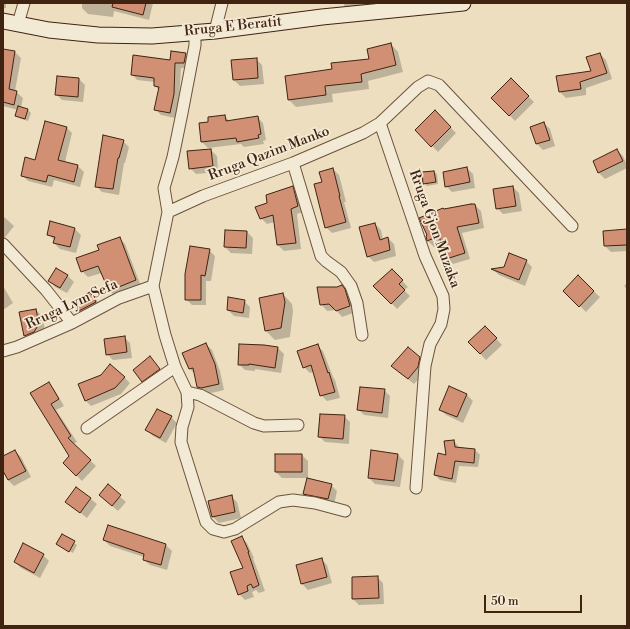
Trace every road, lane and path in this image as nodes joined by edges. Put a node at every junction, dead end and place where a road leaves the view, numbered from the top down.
1 (24, 3) edge
2 (222, 3) edge
3 (463, 3) edge
4 (3, 21) edge
5 (18, 24) junction
6 (215, 31) junction
7 (195, 32) junction
8 (380, 123) junction
9 (293, 163) junction
10 (168, 212) junction
11 (572, 226) dead end
12 (3, 244) edge
13 (153, 286) junction
14 (72, 323) junction
15 (362, 335) dead end
16 (3, 351) edge
17 (175, 367) junction
18 (187, 392) junction
19 (298, 425) dead end
20 (87, 428) dead end
21 (416, 488) dead end
22 (345, 512) dead end

1 - 5 street
2 - 6 street
3 - 6 main road, Rruga E Beratit
4 - 5 main road, Rruga E Beratit
5 - 7 main road, Rruga E Beratit
6 - 7 main road, Rruga E Beratit
7 - 10 street
8 - 9 street, Rruga Qazim Manko
8 - 11 street, Rruga Qazim Manko
8 - 21 street, Rruga Gjon Muzaka
9 - 10 street, Rruga Qazim Manko
9 - 15 street
10 - 13 street
12 - 14 street
13 - 14 street, Rruga Lym Sefa
13 - 17 street
14 - 16 street, Rruga Lym Sefa
17 - 18 street
17 - 20 street
18 - 19 street
18 - 22 street

